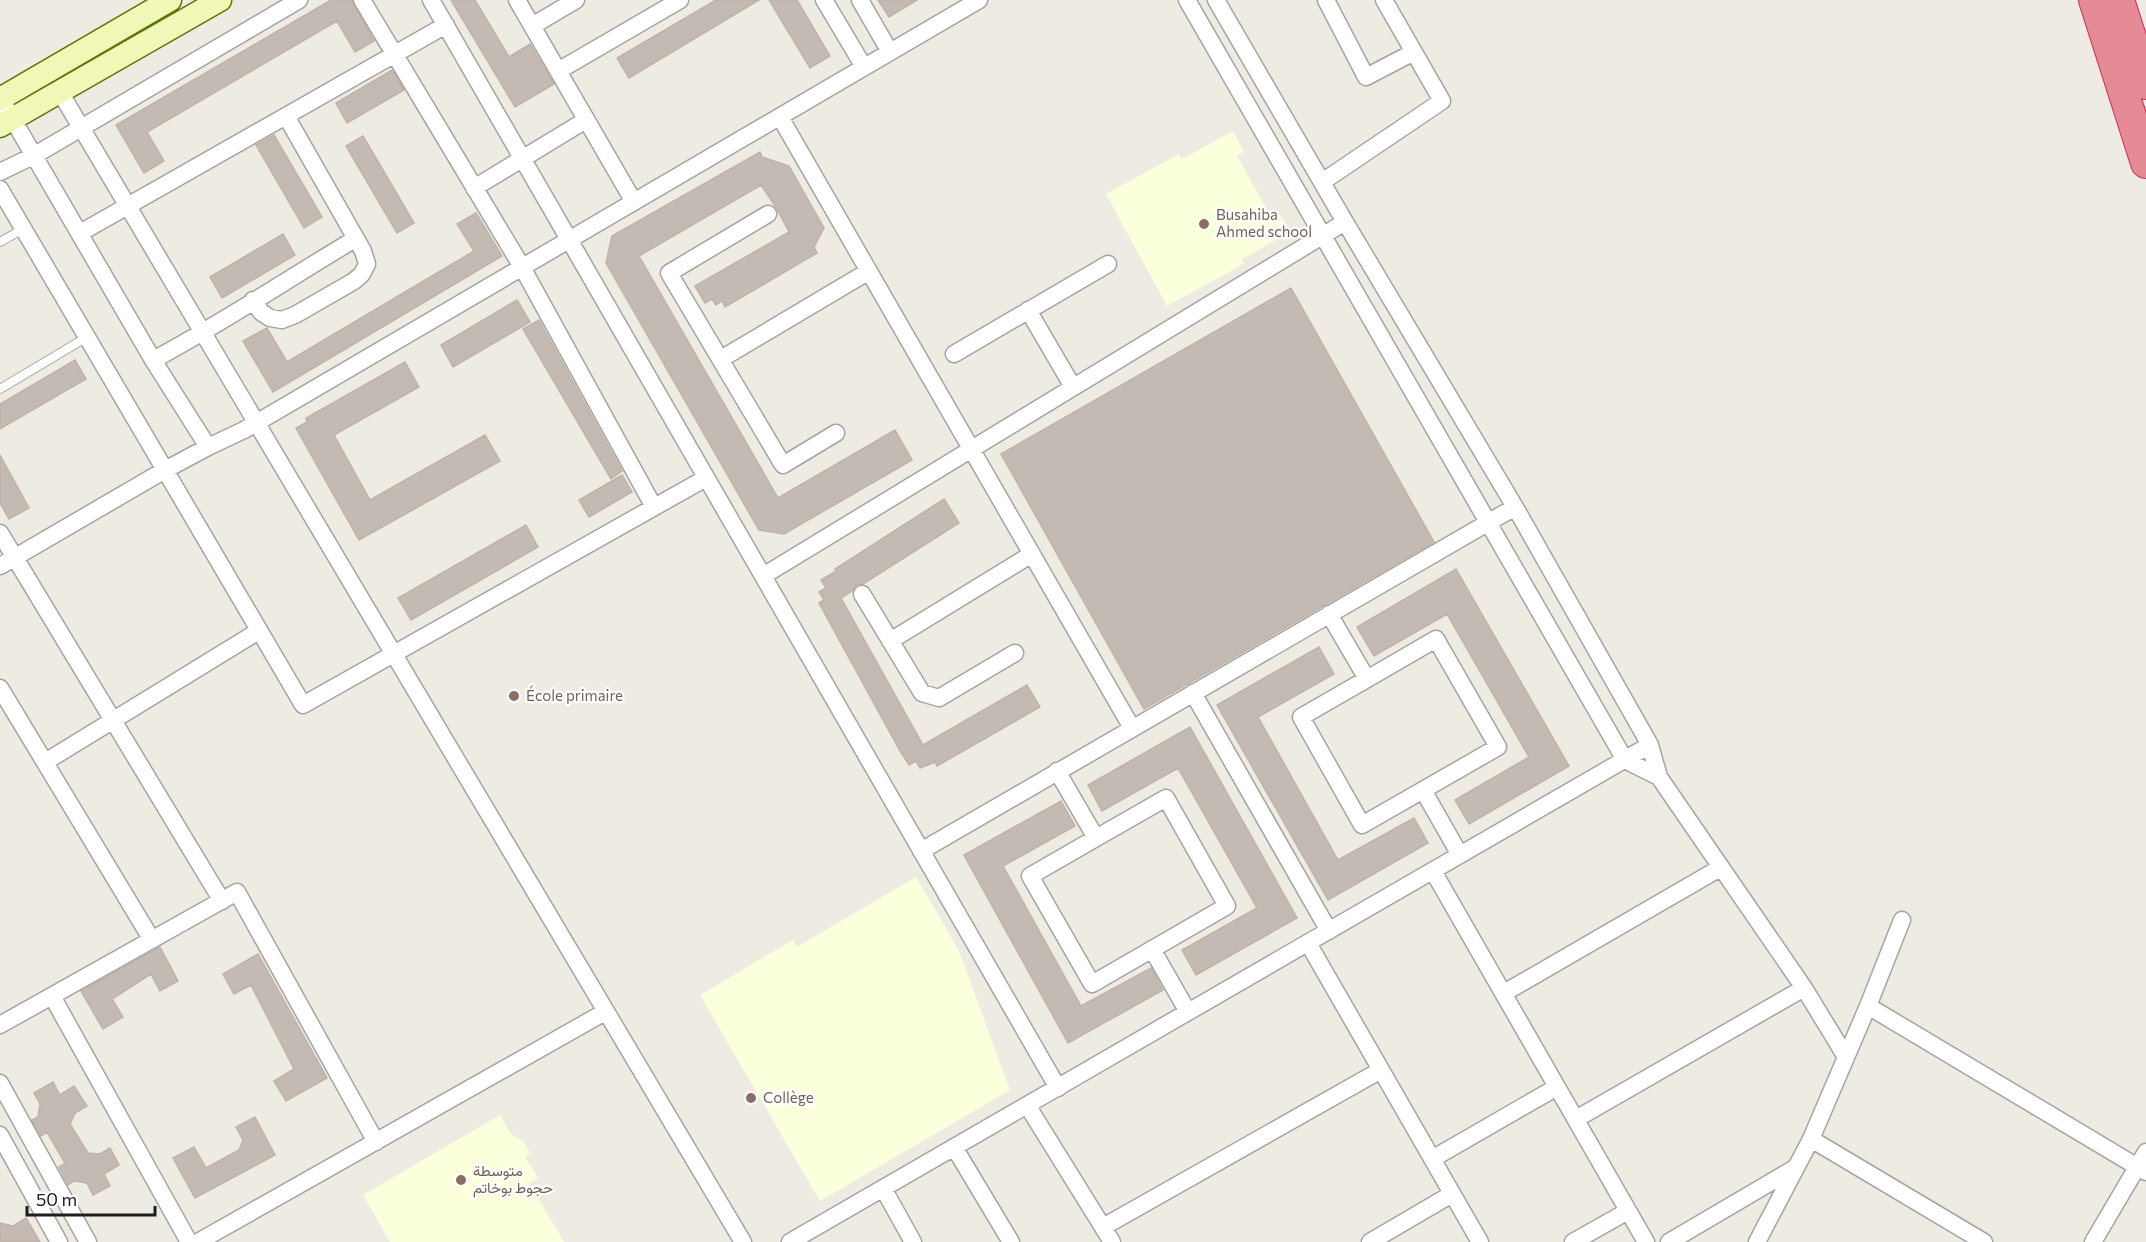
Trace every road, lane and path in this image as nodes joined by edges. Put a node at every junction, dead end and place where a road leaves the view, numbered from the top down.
1 (170, 0) edge
2 (220, 0) edge
3 (299, 0) edge
4 (362, 0) edge
5 (431, 0) edge
6 (517, 0) edge
7 (576, 0) edge
8 (680, 0) edge
9 (825, 0) edge
10 (860, 0) edge
11 (979, 0) edge
12 (1187, 0) edge
13 (1216, 0) edge
14 (1326, 0) edge
15 (1384, 0) edge
16 (2094, 0) edge
17 (2119, 0) edge
18 (446, 25) junction
19 (532, 26) junction
20 (890, 52) junction
21 (1413, 52) junction
22 (394, 54) junction
23 (864, 67) junction
24 (558, 71) junction
25 (2146, 84) edge
26 (60, 92) junction
27 (0, 99) edge
28 (286, 116) junction
29 (780, 117) junction
30 (586, 120) junction
31 (7, 122) edge
32 (81, 128) junction
33 (35, 155) junction
34 (523, 159) junction
35 (2146, 163) edge
36 (0, 172) edge
37 (1322, 182) junction
38 (474, 188) junction
39 (0, 189) edge
40 (634, 201) junction
41 (128, 206) junction
42 (768, 214) dead end
43 (1345, 222) junction
44 (23, 229) junction
45 (80, 233) junction
46 (1322, 236) junction
47 (355, 239) junction
48 (570, 241) junction
49 (0, 242) edge
50 (1108, 264) dead end
51 (522, 267) junction
52 (869, 271) junction
53 (253, 300) junction
54 (1028, 310) junction
55 (204, 333) junction
56 (87, 337) junction
57 (954, 354) dead end
58 (721, 359) junction
59 (153, 360) junction
60 (1073, 387) junction
61 (0, 389) edge
62 (256, 423) junction
63 (836, 433) dead end
64 (208, 447) junction
65 (971, 449) junction
66 (165, 470) junction
67 (706, 478) junction
68 (654, 507) junction
69 (1515, 507) junction
70 (1487, 523) junction
71 (0, 533) edge
72 (1032, 554) junction
73 (7, 561) edge
74 (763, 576) junction
75 (862, 594) dead end
76 (1329, 614) junction
77 (252, 635) dead end
78 (890, 641) junction
79 (1015, 653) dead end
80 (393, 654) junction
81 (1367, 679) junction
82 (0, 688) edge
83 (1193, 693) junction
84 (113, 720) junction
85 (1132, 728) junction
86 (1650, 745) junction
87 (1625, 760) junction
88 (45, 762) junction
89 (1058, 771) junction
90 (1659, 777) junction
91 (1423, 790) junction
92 (1096, 838) junction
93 (921, 851) junction
94 (1460, 855) junction
95 (1720, 868) junction
96 (1433, 871) junction
97 (222, 900) junction
98 (1902, 920) dead end
99 (1329, 931) junction
100 (152, 940) junction
101 (1308, 943) junction
102 (1152, 949) junction
103 (1804, 988) junction
104 (1504, 993) junction
105 (52, 996) junction
106 (1868, 1006) junction
107 (605, 1012) junction
108 (1188, 1012) junction
109 (0, 1025) edge
110 (1846, 1057) junction
111 (1381, 1070) junction
112 (0, 1083) edge
113 (1557, 1087) junction
114 (1058, 1088) junction
115 (1027, 1105) junction
116 (1576, 1119) junction
117 (0, 1135) edge
118 (1811, 1138) junction
119 (376, 1142) junction
120 (954, 1147) junction
121 (2146, 1152) edge
122 (1432, 1159) junction
123 (1796, 1167) junction
124 (2142, 1170) edge
125 (883, 1188) junction
126 (1452, 1194) junction
127 (1628, 1210) junction
128 (1103, 1227) junction
129 (59, 1242) edge
130 (88, 1242) edge
131 (189, 1242) edge
132 (198, 1242) edge
133 (743, 1242) edge
134 (790, 1242) edge
135 (913, 1242) edge
136 (1011, 1242) edge
137 (1112, 1242) edge
138 (1370, 1242) edge
139 (1479, 1242) edge
140 (1573, 1242) edge
141 (1646, 1242) edge
142 (1669, 1242) edge
143 (1757, 1242) edge
144 (1984, 1242) edge
145 (2093, 1242) edge

1 - 27 main road
2 - 26 main road
3 - 32 street
4 - 22 street
5 - 18 street
6 - 19 street
7 - 19 street
8 - 24 street
9 - 23 street
10 - 20 street
11 - 20 street
12 - 46 street
13 - 37 street
14 - 21 street
15 - 21 street
16 - 35 highway
17 - 25 highway
18 - 22 street
18 - 34 street
19 - 24 street
20 - 23 street
21 - 37 street
22 - 28 street
22 - 38 street
23 - 29 street
24 - 30 street
26 - 31 main road
26 - 32 street
27 - 31 street
28 - 41 street
28 - 47 street
29 - 40 street
29 - 52 street
30 - 34 street
30 - 40 street
31 - 33 street
32 - 33 street
32 - 41 street
33 - 36 street
33 - 45 street
34 - 38 street
34 - 48 street
37 - 43 street
38 - 51 street
39 - 44 street
40 - 48 street
41 - 45 street
41 - 55 street
42 - 58 street
43 - 46 street
43 - 69 street
44 - 49 lane
44 - 56 street
45 - 59 street
46 - 60 street
46 - 70 street
47 - 53 street
47 - 53 street
48 - 51 street
48 - 67 street
50 - 54 street
51 - 62 street
51 - 68 street
52 - 58 street
52 - 65 street
53 - 55 street
54 - 57 street
54 - 60 street
55 - 59 street
55 - 62 street
56 - 61 lane
56 - 66 street
58 - 63 street
59 - 64 street
60 - 65 street
62 - 64 street
62 - 80 street
64 - 66 street
65 - 72 street
65 - 74 street
66 - 73 street
66 - 80 street
67 - 68 street
67 - 74 street
68 - 80 street
69 - 70 street
69 - 86 street
70 - 76 street
70 - 87 street
71 - 73 street
72 - 78 street
72 - 85 street
73 - 84 street
74 - 93 street
75 - 78 street
76 - 81 street
76 - 83 street
77 - 84 street
78 - 79 street
80 - 107 street
81 - 91 street
81 - 91 street
82 - 88 street
83 - 85 street
83 - 99 street
84 - 88 street
84 - 97 street
85 - 89 street
86 - 87 street
86 - 90 street
87 - 90 street
87 - 94 street
88 - 100 street
89 - 92 street
89 - 93 street
90 - 95 street
91 - 94 street
92 - 102 street
92 - 102 street
93 - 114 street
94 - 96 street
95 - 103 street
95 - 104 street
96 - 99 street
96 - 104 street
97 - 100 street
97 - 119 street
98 - 106 street
99 - 101 street
100 - 105 street
101 - 108 street
101 - 111 street
102 - 108 street
103 - 110 street
103 - 116 street
104 - 113 street
105 - 109 street
105 - 131 street
106 - 110 street
106 - 124 street
107 - 119 street
107 - 133 street
108 - 114 street
110 - 118 street
111 - 122 street
111 - 128 street
112 - 130 street
113 - 116 street
113 - 122 street
114 - 115 street
115 - 120 street
115 - 128 street
116 - 127 street
117 - 129 street
118 - 123 street
118 - 144 street
119 - 132 street
120 - 125 street
120 - 136 street
121 - 124 street
122 - 126 street
123 - 142 street
123 - 143 street
124 - 145 street
125 - 134 street
125 - 135 street
126 - 138 street
126 - 139 street
127 - 140 street
127 - 141 street
128 - 137 street

